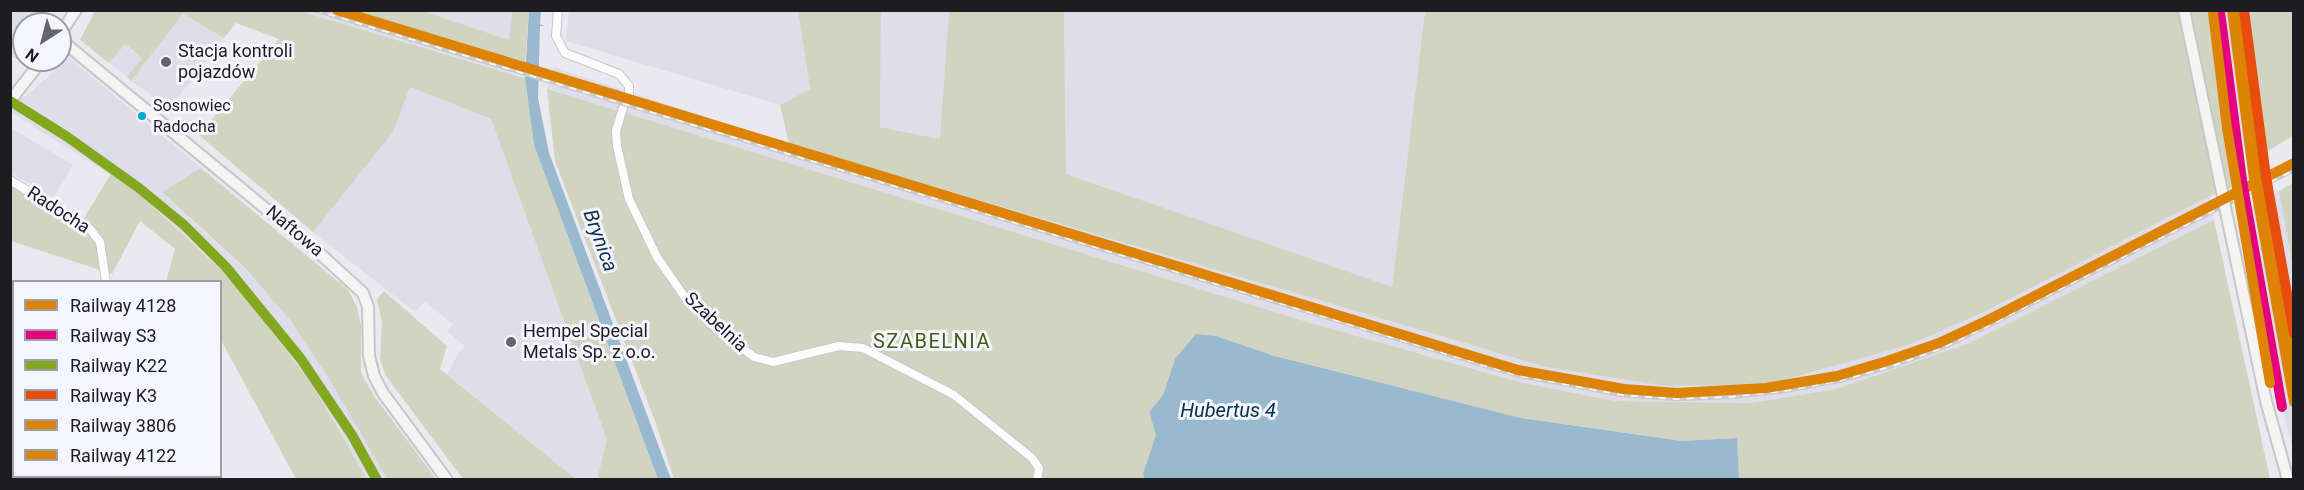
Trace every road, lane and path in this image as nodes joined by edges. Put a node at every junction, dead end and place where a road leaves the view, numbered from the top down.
1 (558, 10) edge
2 (2184, 10) edge
3 (72, 47) edge
4 (33, 72) edge
5 (629, 95) dead end
6 (10, 101) edge
7 (623, 108) dead end
8 (10, 180) edge
9 (106, 280) edge
10 (447, 480) edge
11 (1037, 480) edge
12 (2288, 480) edge

1 - 5 street
2 - 12 street, bridge
3 - 10 street, Naftowa
4 - 6 street
7 - 11 street, Szabelnia
8 - 9 street, Radocha

